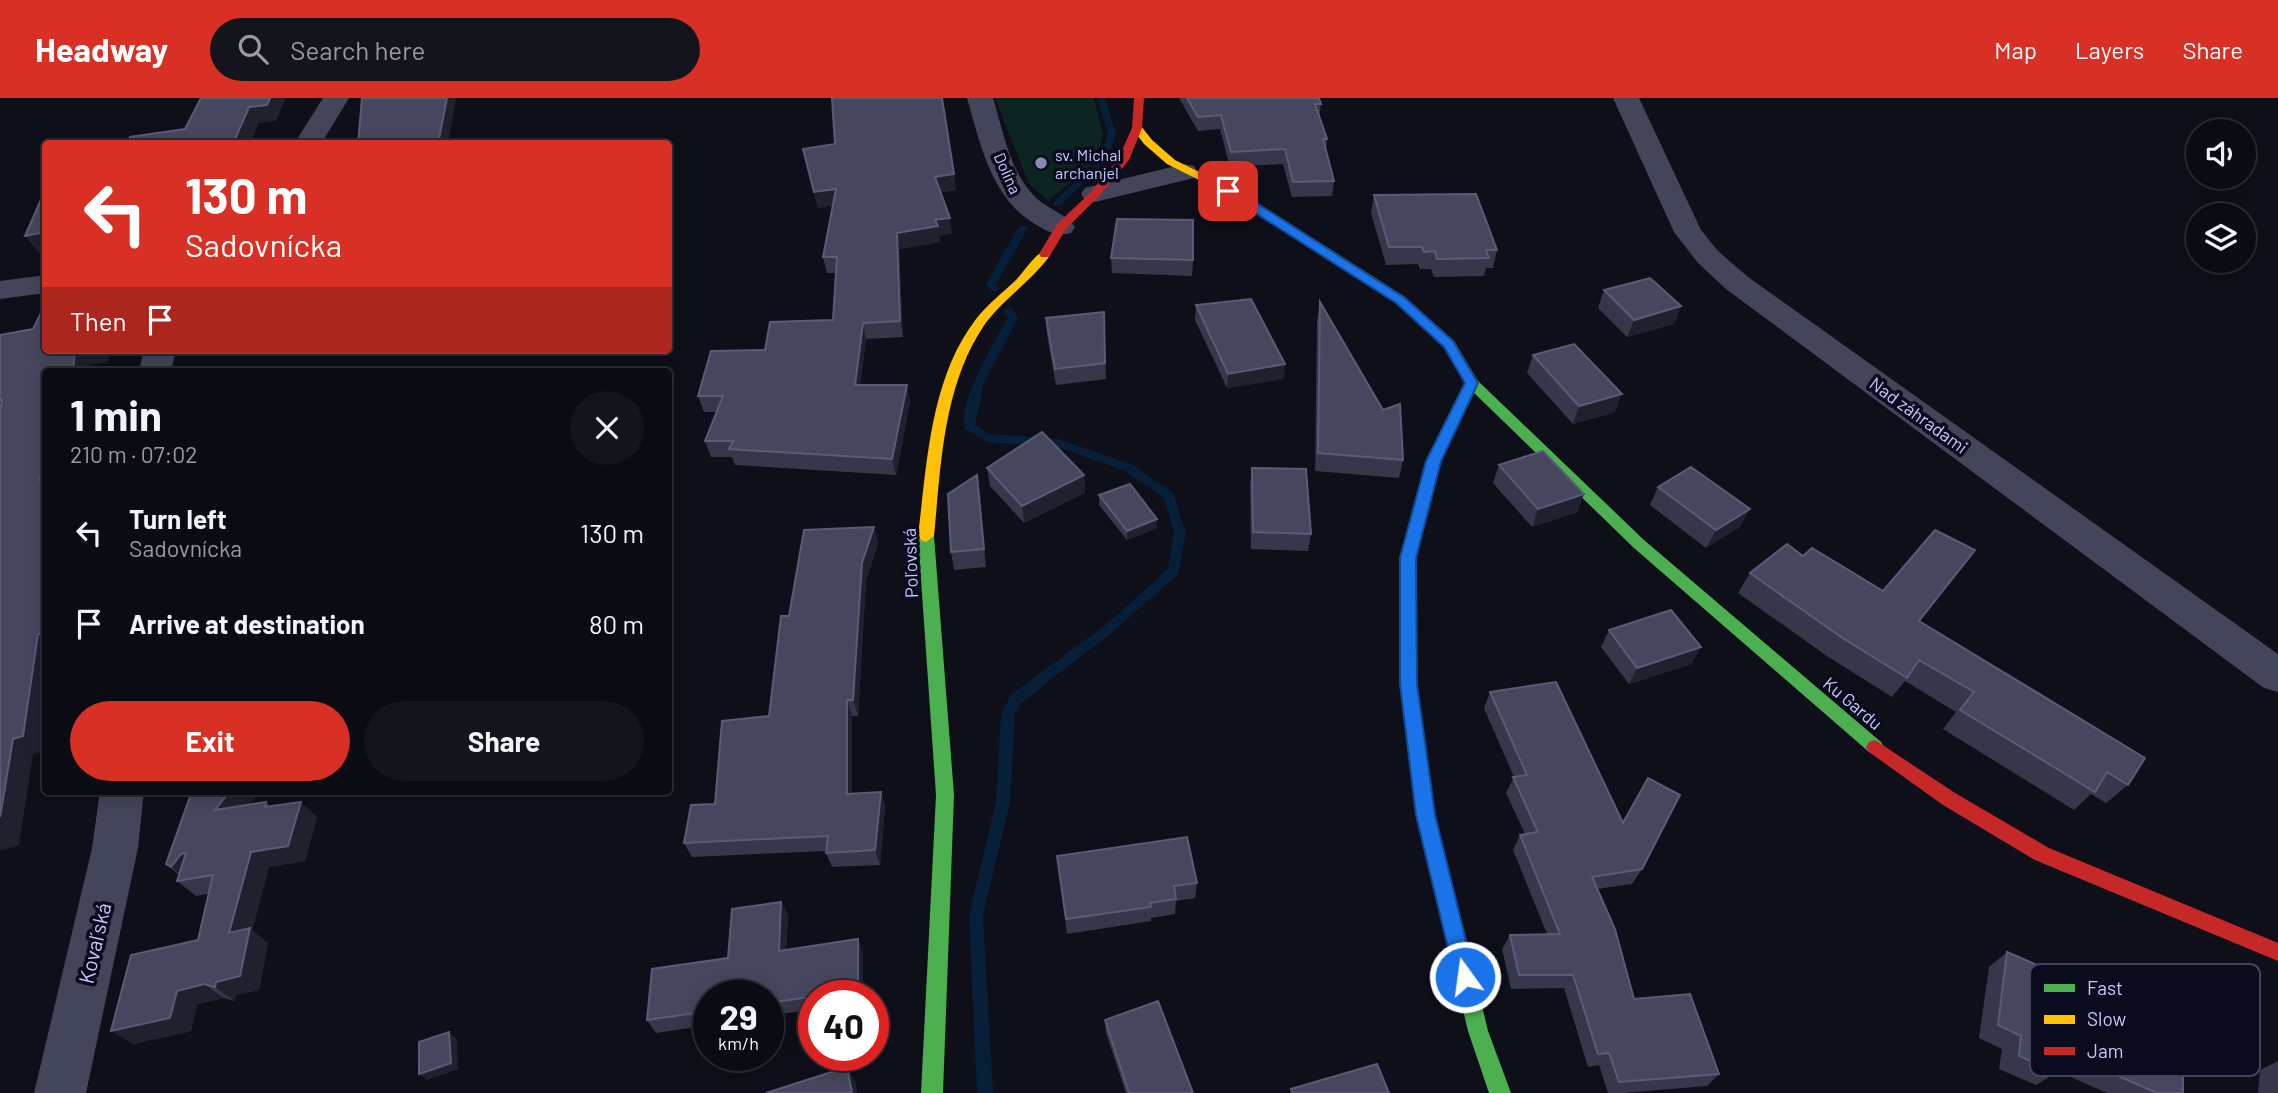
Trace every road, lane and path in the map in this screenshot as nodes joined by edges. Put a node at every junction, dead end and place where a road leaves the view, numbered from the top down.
1 (337, 98) edge
2 (980, 98) edge
3 (1139, 98) edge
4 (1626, 98) edge
5 (1137, 128) junction
6 (310, 140) edge
7 (1184, 172) junction
8 (1095, 194) junction
9 (1061, 227) junction
10 (42, 285) edge
11 (0, 290) edge
12 (1472, 383) junction
13 (2278, 676) edge
14 (122, 795) edge
15 (2278, 953) edge
16 (60, 1093) edge
17 (932, 1093) edge
18 (1500, 1093) edge

1 - 6 street
2 - 9 street, Dolina
3 - 5 street, Poľovská
4 - 13 street, Nad záhradami
5 - 7 street, Ku Gardu
5 - 8 street, Poľovská
7 - 8 street
7 - 12 street, Ku Gardu
8 - 9 street, Poľovská
9 - 17 street, Poľovská
10 - 11 street
12 - 15 street, Ku Gardu
12 - 18 street
14 - 16 street, Kovaľská

